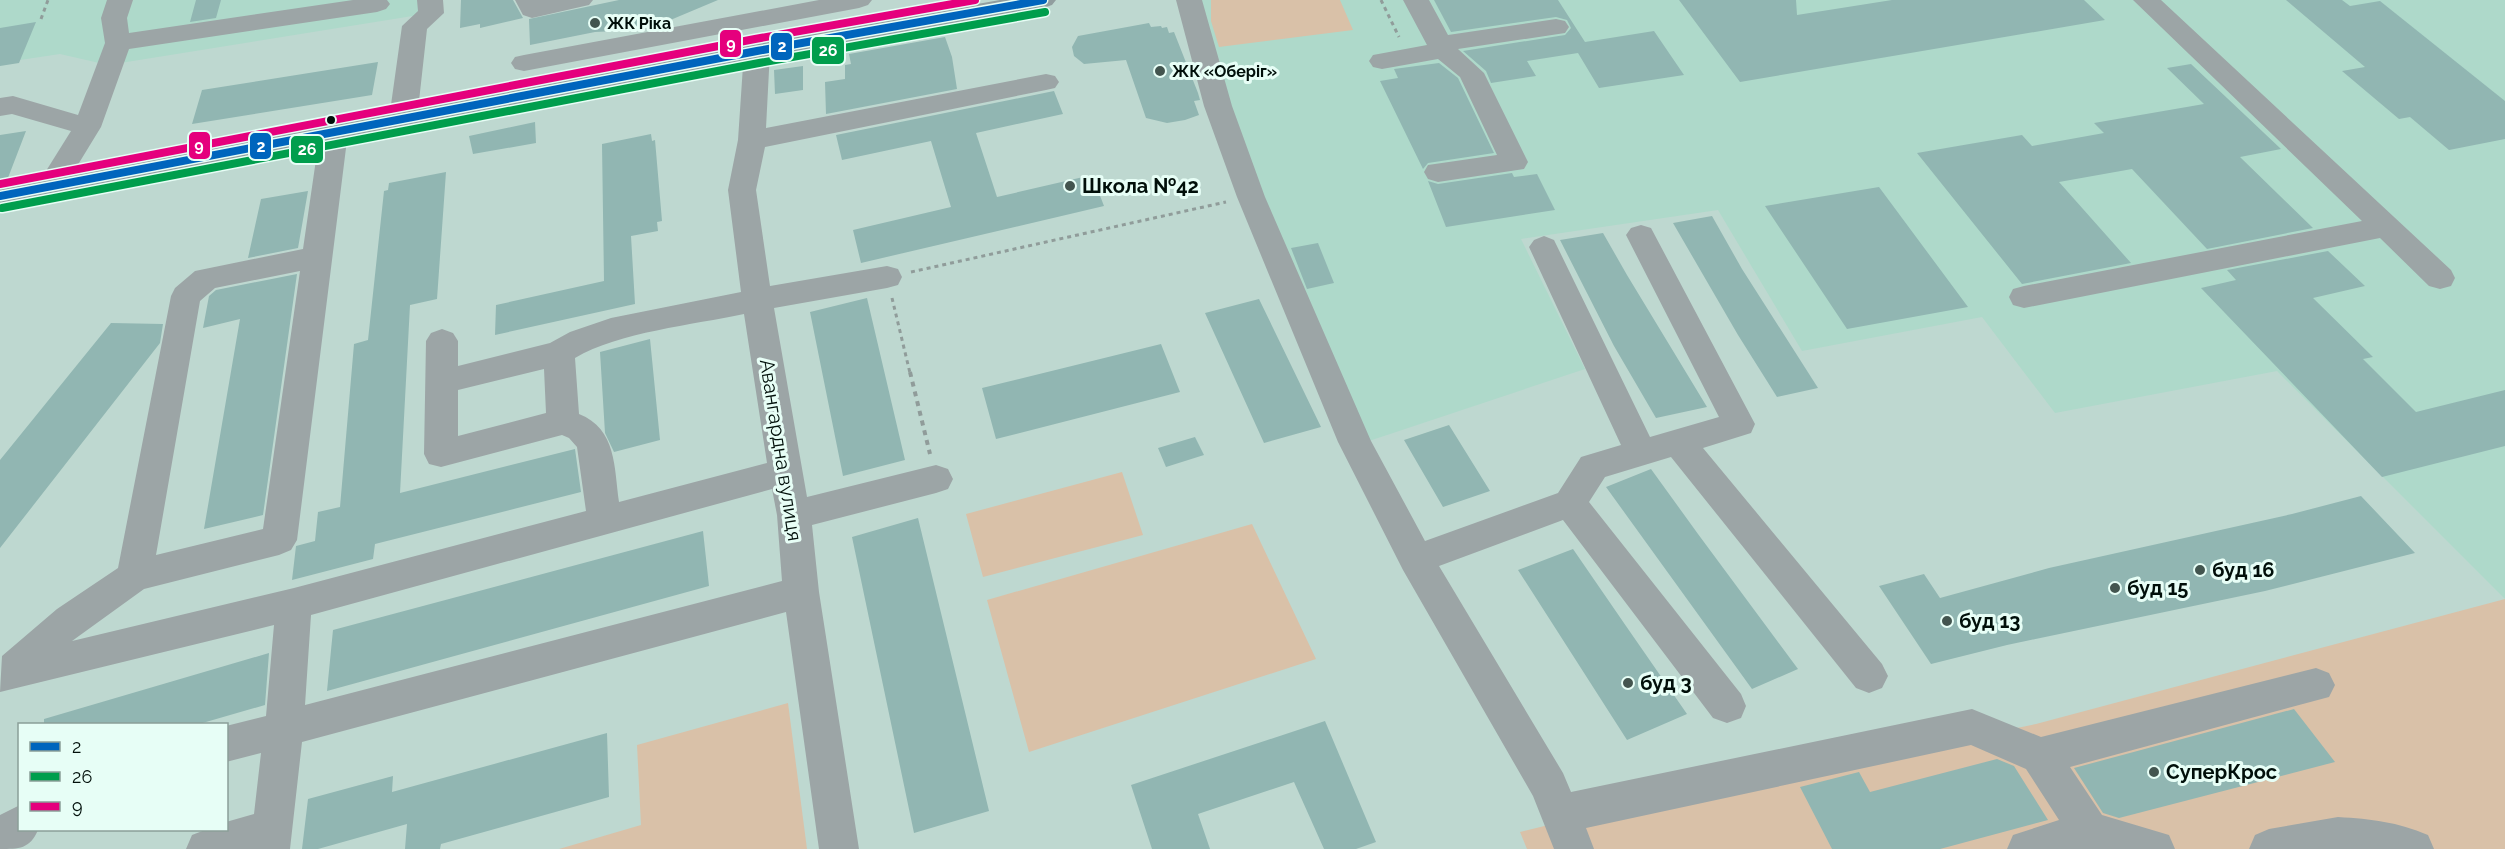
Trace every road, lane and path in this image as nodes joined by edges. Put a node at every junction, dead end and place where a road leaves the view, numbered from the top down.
1 (48, 0) edge
2 (120, 0) edge
3 (430, 0) edge
4 (528, 0) edge
5 (580, 0) edge
6 (860, 0) edge
7 (1189, 0) edge
8 (1381, 0) edge
9 (1416, 0) edge
10 (2146, 0) edge
11 (1029, 1) edge
12 (376, 4) dead end
13 (41, 19) dead end
14 (1556, 27) dead end
15 (118, 43) junction
16 (1441, 47) junction
17 (757, 51) junction
18 (1409, 56) junction
19 (1382, 61) dead end
20 (524, 63) dead end
21 (1046, 82) dead end
22 (0, 107) edge
23 (403, 119) junction
24 (87, 127) junction
25 (334, 132) junction
26 (752, 140) junction
27 (1438, 172) dead end
28 (50, 187) junction
29 (0, 196) edge
30 (1251, 197) junction
31 (2386, 226) junction
32 (1641, 235) dead end
33 (1544, 247) dead end
34 (317, 257) junction
35 (887, 277) junction
36 (2440, 278) dead end
37 (2024, 297) dead end
38 (758, 300) junction
39 (442, 341) dead end
40 (560, 353) junction
41 (442, 382) junction
42 (563, 422) junction
43 (1678, 442) junction
44 (1641, 453) junction
45 (785, 472) junction
46 (936, 479) joint
47 (1570, 503) junction
48 (794, 515) junction
49 (605, 521) junction
50 (1416, 559) junction
51 (134, 576) junction
52 (801, 592) junction
53 (294, 604) junction
54 (5, 674) edge
55 (1869, 676) dead end
56 (2316, 685) dead end
57 (1727, 706) dead end
58 (284, 727) junction
59 (228, 743) edge
60 (2040, 756) junction
61 (18, 826) edge
62 (2089, 831) junction
63 (1568, 832) edge
64 (272, 838) edge
65 (0, 840) edge
66 (206, 849) edge
67 (839, 849) edge
68 (2027, 849) edge
69 (2155, 849) edge
70 (2269, 849) edge
71 (2414, 849) edge

1 - 13 path
2 - 15 street
3 - 23 street
4 - 5 street
6 - 20 street
7 - 30 street
8 - 18 path
9 - 16 street
10 - 31 street
11 - 17 main road
12 - 15 street
14 - 16 street
15 - 24 street
16 - 18 street
16 - 27 street
17 - 23 main road
17 - 26 street, Авангардна вулиця
18 - 19 street
21 - 26 street
22 - 24 street
23 - 25 main road
24 - 28 street
25 - 28 main road
25 - 34 street
26 - 38 street, Авангардна вулиця
28 - 29 main road
30 - 35 path
30 - 50 street
31 - 36 street
31 - 37 street
32 - 43 street
33 - 44 street
34 - 51 street
34 - 51 street
35 - 38 street
35 - 46 path
38 - 40 street
38 - 45 street, Авангардна вулиця
39 - 41 street
40 - 41 street
40 - 42 street
41 - 42 street
42 - 49 street
43 - 44 street
43 - 55 street
44 - 47 street
45 - 48 street, Авангардна вулиця
45 - 49 street
46 - 48 street
47 - 50 street
47 - 57 street
48 - 52 street, Авангардна вулиця
49 - 53 street
50 - 63 street
51 - 54 street
52 - 58 street
52 - 67 street, Авангардна вулиця
53 - 54 street
53 - 58 street
56 - 60 street
58 - 59 street
58 - 64 street
60 - 62 street
60 - 63 street
61 - 65 street
62 - 68 street
62 - 69 street
64 - 66 street
70 - 71 street

